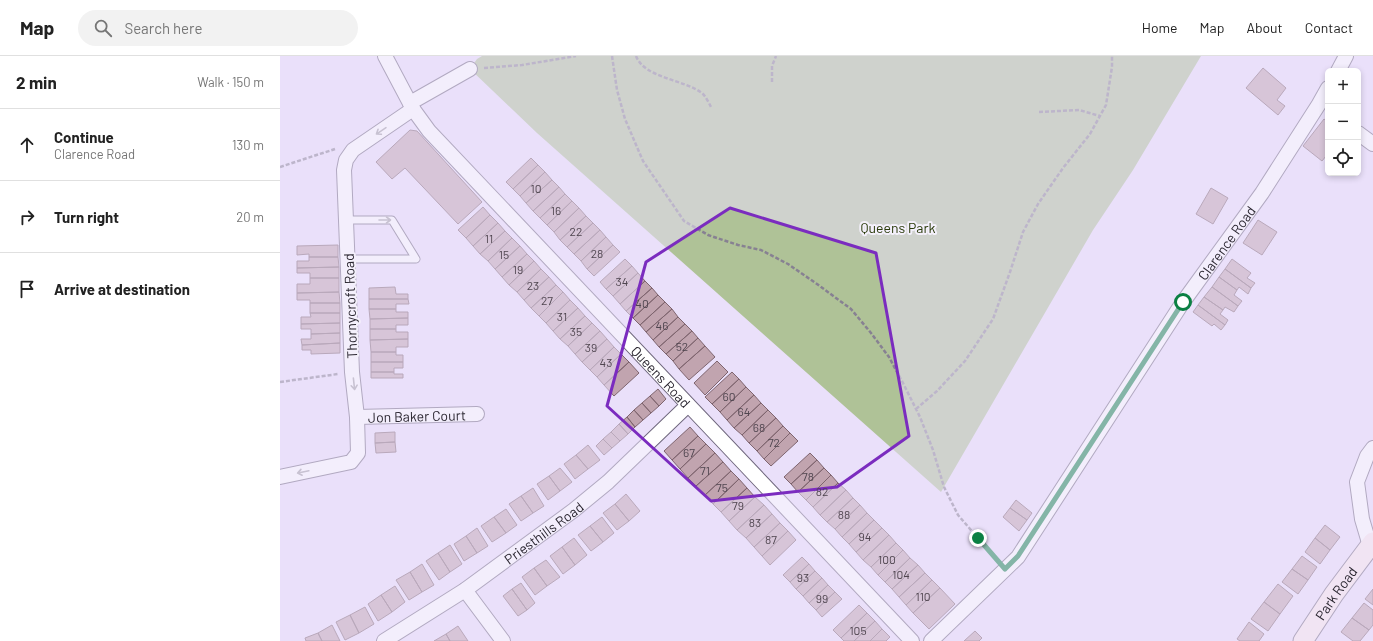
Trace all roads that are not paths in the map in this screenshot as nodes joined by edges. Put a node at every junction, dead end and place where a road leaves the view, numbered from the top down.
1 (385, 56) edge
2 (1346, 56) edge
3 (1340, 68) edge
4 (470, 69) road end
5 (412, 106) junction
6 (1324, 108) edge
7 (1361, 135) edge
8 (1373, 144) edge
9 (346, 220) junction
10 (348, 260) junction
11 (688, 405) junction
12 (477, 414) dead end
13 (358, 417) junction
14 (1373, 448) edge
15 (280, 477) edge
16 (1372, 544) edge
17 (465, 590) junction
18 (384, 641) edge
19 (503, 641) edge
20 (912, 641) edge
21 (931, 641) edge
22 (1303, 641) edge

1 - 5 street, Queens Road
2 - 3 street
4 - 5 street, Thornycroft Road
5 -> 9 street, Thornycroft Road
5 - 11 street, Queens Road
6 - 21 street, Clarence Road
7 - 8 street
9 - 10 street, Thornycroft Road
9 -> 10 lane
10 -> 13 street, Thornycroft Road
11 - 17 street, Priesthills Road
11 - 20 street, Queens Road
12 - 13 street, Jon Baker Court
13 -> 15 street, Thornycroft Road
14 - 16 street, Park Road
16 - 22 main road, Park Road
17 - 18 street, Priesthills Road
17 - 19 street

